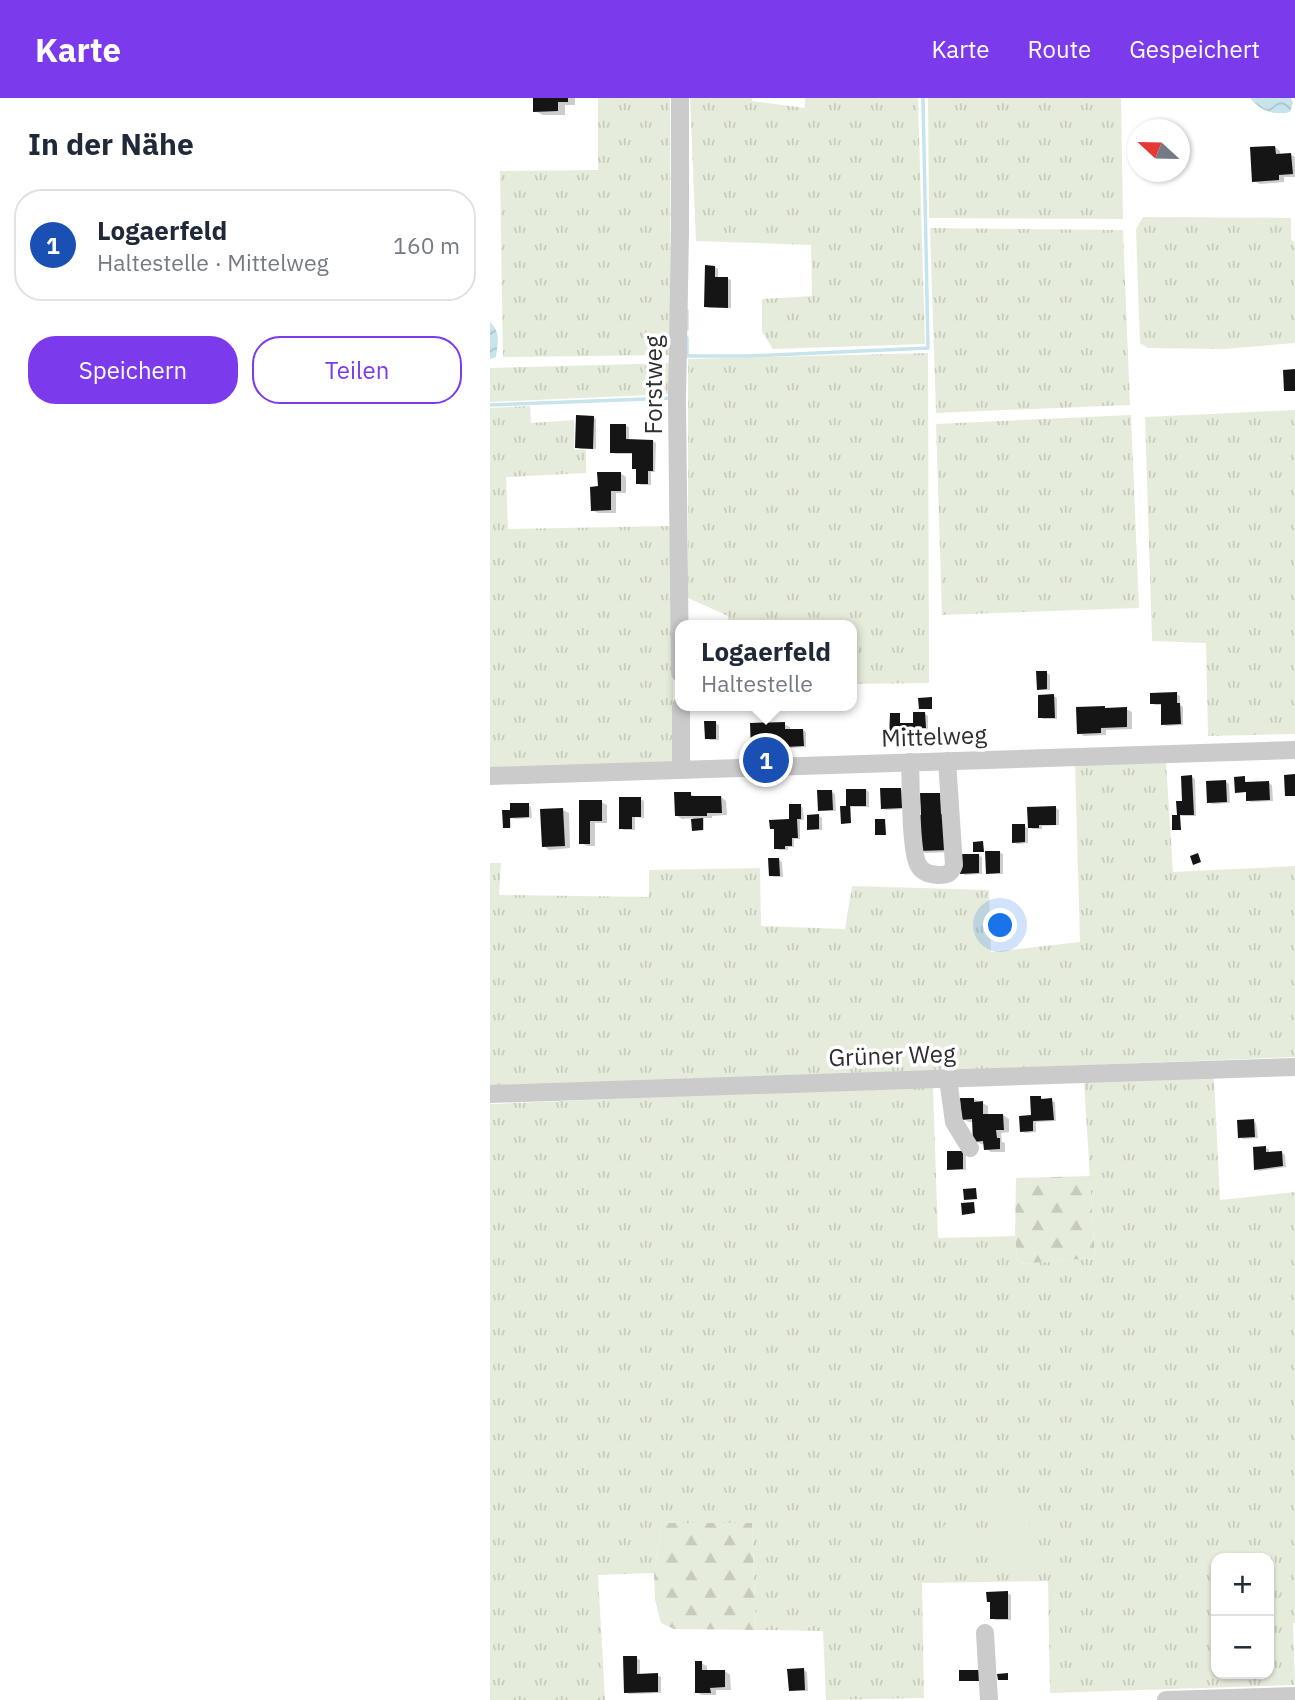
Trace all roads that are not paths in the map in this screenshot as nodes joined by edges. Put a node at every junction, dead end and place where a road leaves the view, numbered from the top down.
1 (680, 98) edge
2 (679, 620) edge
3 (681, 711) edge
4 (1295, 750) edge
5 (947, 761) junction
6 (910, 762) junction
7 (681, 769) junction
8 (490, 776) edge
9 (1295, 1067) edge
10 (948, 1079) junction
11 (490, 1094) edge
12 (970, 1149) dead end
13 (985, 1633) dead end
14 (1295, 1696) edge
15 (989, 1700) edge
16 (1166, 1700) edge

1 - 2 street, Forstweg
3 - 7 street
4 - 5 street, Mittelweg
5 - 6 street, Mittelweg
5 - 6 street
6 - 7 street, Mittelweg
7 - 8 street, Mittelweg
9 - 10 street, Grüner Weg
10 - 11 street, Grüner Weg
10 - 12 street
13 - 15 street
14 - 16 street

